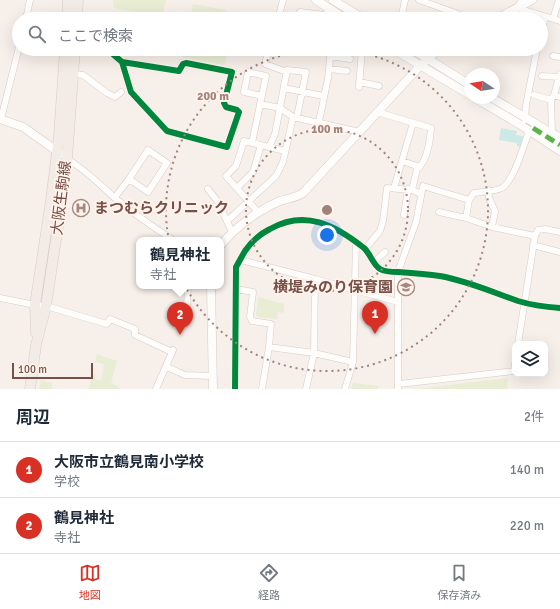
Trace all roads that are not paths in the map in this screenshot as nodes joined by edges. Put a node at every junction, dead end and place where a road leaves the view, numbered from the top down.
1 (30, 0) edge
2 (72, 0) edge
3 (283, 0) edge
4 (316, 0) edge
5 (333, 0) edge
6 (405, 0) edge
7 (420, 0) edge
8 (522, 0) edge
9 (532, 0) edge
10 (559, 0) edge
11 (517, 8) junction
12 (330, 9) junction
13 (27, 12) edge
14 (69, 12) edge
15 (75, 12) edge
16 (280, 12) edge
17 (327, 12) edge
18 (335, 12) edge
19 (353, 12) edge
20 (402, 12) edge
21 (453, 12) edge
22 (509, 12) edge
23 (531, 12) edge
24 (548, 17) edge
25 (553, 19) junction
26 (560, 21) edge
27 (17, 56) edge
28 (69, 56) edge
29 (71, 56) edge
30 (115, 56) edge
31 (267, 56) edge
32 (330, 56) joint
33 (361, 56) edge
34 (404, 56) edge
35 (424, 56) edge
36 (430, 56) edge
37 (536, 56) edge
38 (553, 56) dead end
39 (560, 57) edge
40 (427, 58) junction
41 (350, 59) dead end
42 (122, 62) junction
43 (420, 66) junction
44 (329, 69) junction
45 (347, 71) dead end
46 (287, 72) junction
47 (73, 74) junction
48 (542, 76) dead end
49 (560, 76) edge
50 (464, 81) edge
51 (379, 86) dead end
52 (284, 88) junction
53 (302, 91) junction
54 (121, 92) dead end
55 (464, 92) edge
56 (534, 95) dead end
57 (262, 96) junction
58 (323, 96) junction
59 (555, 97) edge
60 (500, 103) edge
61 (260, 104) junction
62 (485, 104) edge
63 (280, 108) junction
64 (377, 112) junction
65 (295, 117) junction
66 (525, 117) junction
67 (1, 119) edge
68 (552, 120) junction
69 (560, 120) edge
70 (319, 122) junction
71 (413, 122) junction
72 (529, 129) junction
73 (360, 132) junction
74 (552, 134) junction
75 (560, 138) edge
76 (252, 143) junction
77 (261, 145) junction
78 (560, 145) edge
79 (269, 147) junction
80 (57, 151) junction
81 (285, 151) junction
82 (560, 151) edge
83 (67, 159) junction
84 (402, 161) junction
85 (420, 166) junction
86 (129, 179) junction
87 (237, 188) junction
88 (394, 188) junction
89 (208, 189) dead end
90 (410, 189) junction
91 (488, 190) junction
92 (421, 194) junction
93 (115, 197) junction
94 (469, 200) junction
95 (249, 201) junction
96 (439, 212) dead end
97 (259, 213) junction
98 (404, 214) dead end
99 (466, 218) junction
100 (227, 221) junction
101 (492, 227) junction
102 (232, 232) junction
103 (560, 232) edge
104 (536, 236) junction
105 (168, 237) edge
106 (224, 241) edge
107 (356, 242) junction
108 (533, 245) junction
109 (365, 249) junction
110 (385, 252) dead end
111 (560, 252) edge
112 (240, 260) junction
113 (374, 262) junction
114 (398, 272) junction
115 (315, 279) junction
116 (188, 289) edge
117 (211, 289) edge
118 (236, 289) junction
119 (355, 290) junction
120 (0, 298) edge
121 (398, 302) junction
122 (525, 302) junction
123 (35, 305) junction
124 (46, 306) junction
125 (560, 308) edge
126 (181, 327) dead end
127 (518, 341) edge
128 (36, 345) junction
129 (270, 347) junction
130 (314, 353) junction
131 (352, 362) junction
132 (166, 367) junction
133 (512, 371) edge
134 (212, 376) junction
135 (399, 386) edge
136 (30, 389) edge
137 (156, 389) edge
138 (213, 389) edge
139 (235, 389) edge
140 (262, 389) edge
141 (306, 389) edge
142 (345, 389) edge

1 - 13 street
2 - 14 main road
2 - 15 main road
3 - 16 street
4 - 12 street
5 - 19 street
6 - 20 street
7 - 21 street
8 - 11 street
9 - 11 street
10 - 25 street
11 - 22 street
11 - 23 street
12 - 17 street
12 - 18 street
24 - 25 street
25 - 26 street
27 - 67 street
28 - 80 main road, 大阪生駒線
29 - 47 main road, 大阪生駒線
30 - 42 street
31 - 46 street
32 - 41 street
32 - 44 street
33 - 51 street
34 - 43 street
35 - 40 street
36 - 40 street
37 - 66 street
38 - 39 street
40 - 43 street
40 - 50 street
42 - 42 street
43 - 55 street
43 - 64 street
44 - 45 street
44 - 58 street
46 - 52 street
46 - 53 street
47 - 54 street
47 - 83 main road, 大阪生駒線
48 - 49 street
49 - 59 street
52 - 53 street
52 - 63 street
53 - 58 street
53 - 65 street
56 - 59 street
57 - 57 street
57 - 61 street
58 - 70 street
59 - 68 street
60 - 66 street
61 - 63 street
61 - 76 street
62 - 72 street
63 - 65 street
63 - 79 street
64 - 71 street
64 - 73 street
65 - 70 street
65 - 81 street
66 - 72 street
66 - 74 street
67 - 80 street
68 - 69 street
68 - 74 street
70 - 73 street
71 - 84 street
71 - 85 street
72 - 78 street
72 - 82 street
72 - 91 street
73 - 97 street
74 - 75 street
76 - 77 street
76 - 87 street
77 - 79 street
77 - 87 street
79 - 81 street
80 - 83 street
80 - 123 main road, 大阪生駒線
81 - 95 street
83 - 93 street
83 - 124 main road, 大阪生駒線
84 - 85 street
84 - 88 street
85 - 90 street
86 - 86 street
86 - 93 street
87 - 95 street
88 - 90 street
88 - 109 street
89 - 100 street
90 - 92 street
90 - 98 street
91 - 94 street
91 - 101 street
92 - 94 street
92 - 114 street
93 - 105 street
94 - 99 street
95 - 97 street
95 - 100 street
96 - 99 street
97 - 102 street
99 - 101 street
100 - 102 street
101 - 104 street
102 - 106 street
103 - 104 street
104 - 108 street
107 - 109 street
107 - 112 street
107 - 119 street
108 - 111 street
108 - 122 street
109 - 113 street
110 - 113 street
112 - 115 street
112 - 118 street
113 - 114 street
114 - 121 street
114 - 122 street
115 - 119 street
115 - 130 street
116 - 126 street
117 - 134 street
118 - 129 street
118 - 139 street
119 - 121 street
119 - 131 street
120 - 123 street
121 - 135 street
122 - 125 street
122 - 127 street
123 - 124 street
123 - 128 main road, 大阪生駒線
124 - 128 main road, 大阪生駒線
124 - 132 street
128 - 136 main road, 大阪生駒線
129 - 130 street
129 - 140 street
130 - 131 street
130 - 141 street
131 - 142 street
132 - 134 street
132 - 137 street
133 - 135 street
134 - 138 street

